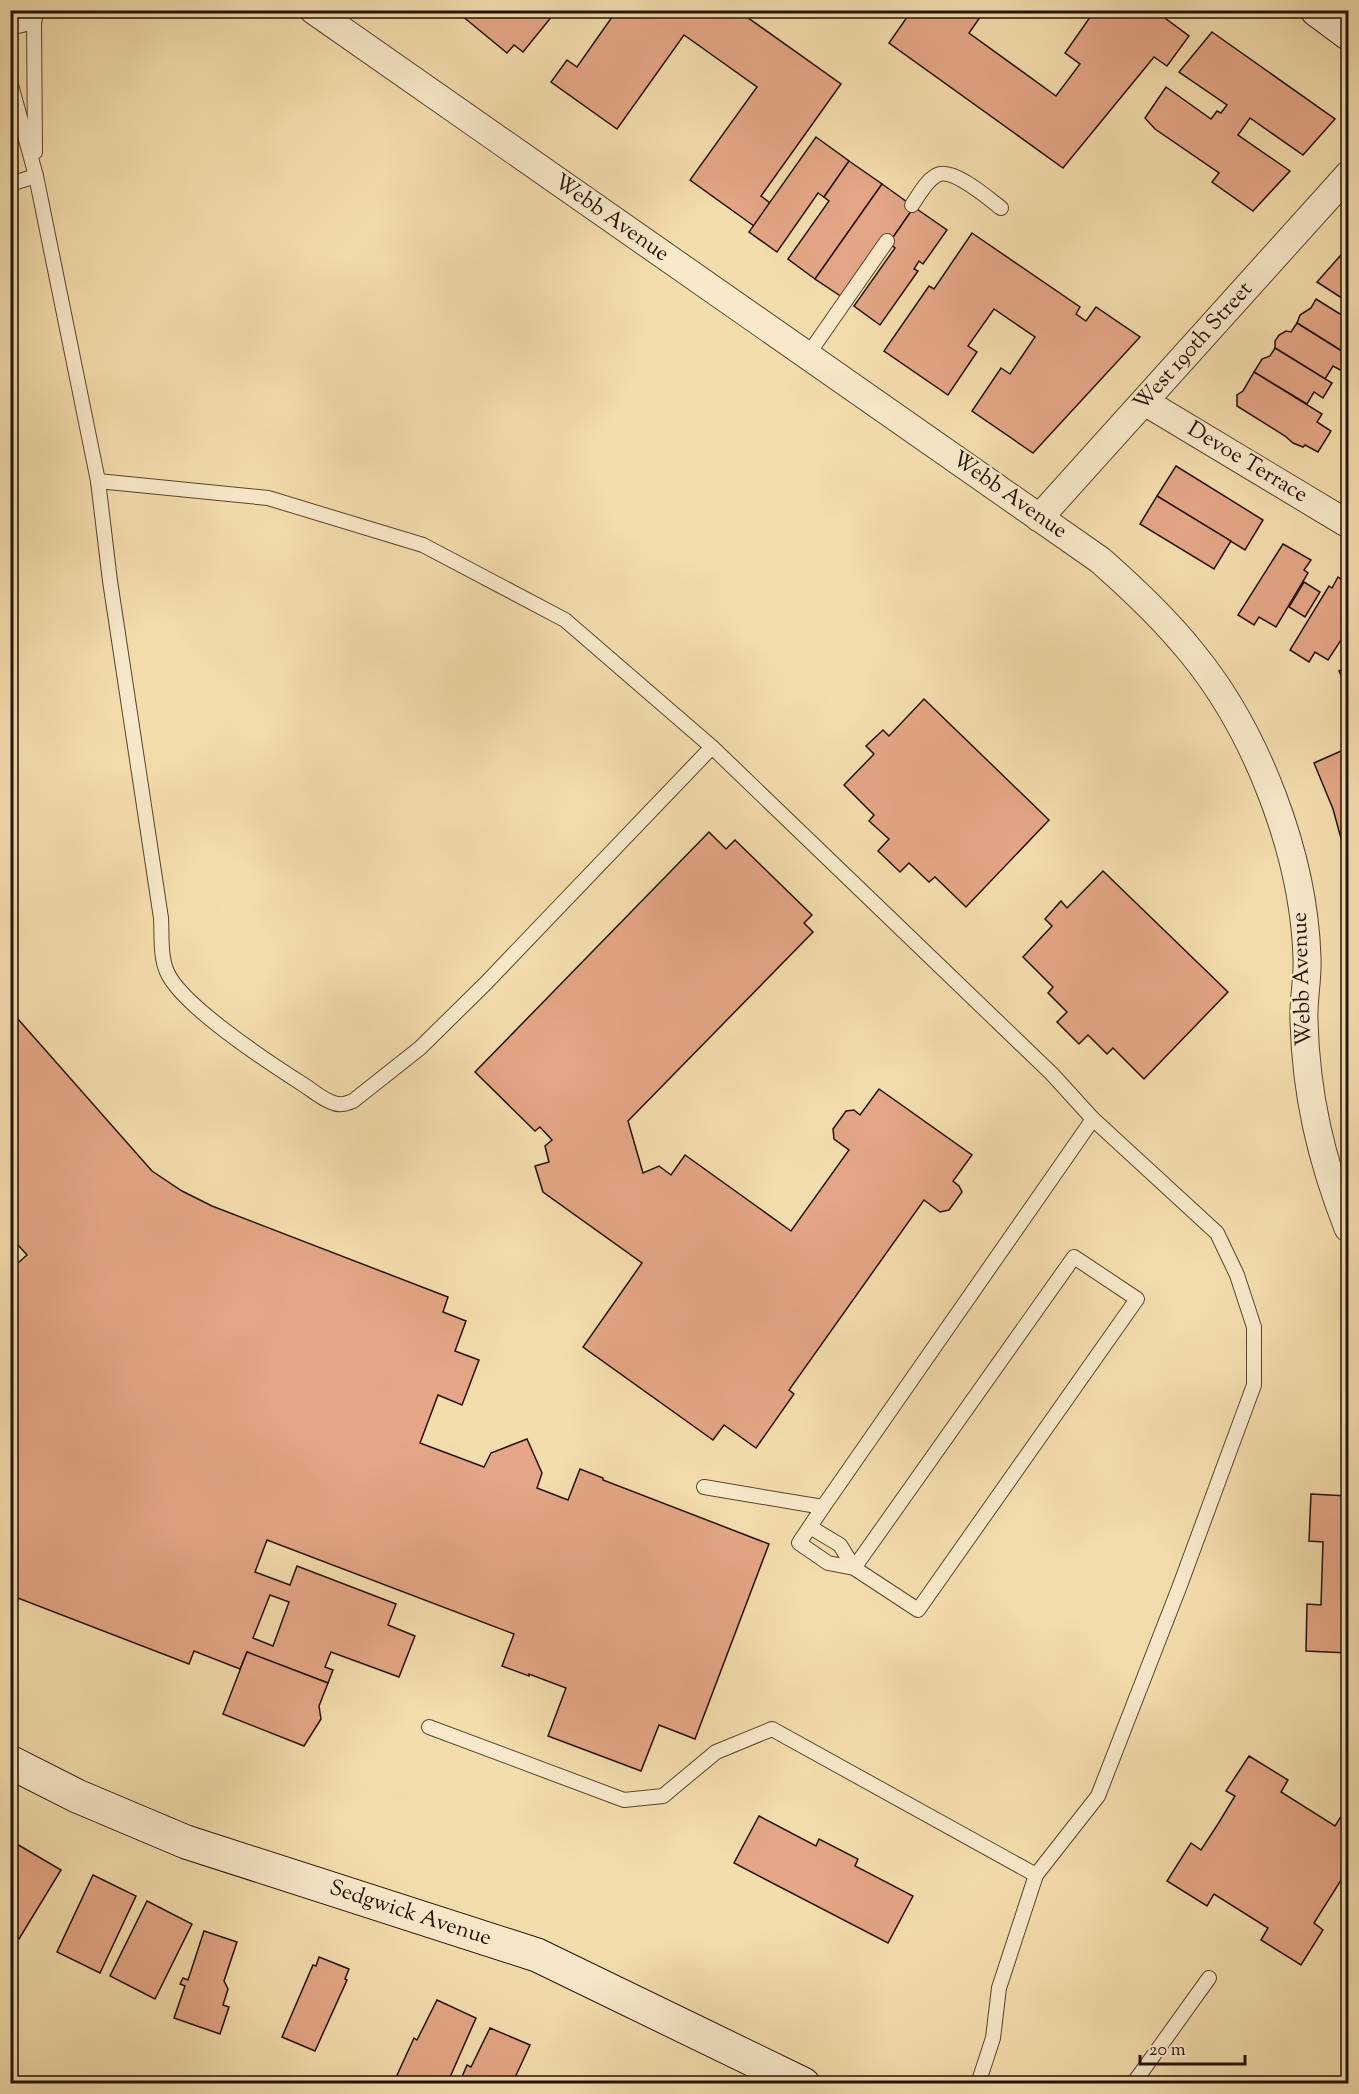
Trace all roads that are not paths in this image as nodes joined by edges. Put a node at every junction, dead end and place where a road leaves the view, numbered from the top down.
1 (313, 10) edge
2 (1317, 10) edge
3 (35, 16) edge
4 (10, 28) edge
5 (1348, 33) edge
6 (10, 81) edge
7 (1348, 175) edge
8 (36, 176) junction
9 (10, 184) edge
10 (912, 205) dead end
11 (1001, 208) dead end
12 (887, 241) dead end
13 (807, 356) junction
14 (1145, 402) junction
15 (98, 480) junction
16 (1039, 518) junction
17 (1348, 524) edge
18 (712, 747) junction
19 (1093, 1119) junction
20 (1348, 1228) edge
21 (704, 1487) dead end
22 (823, 1506) junction
23 (810, 1527) junction
24 (854, 1568) junction
25 (429, 1727) dead end
26 (10, 1762) edge
27 (1036, 1875) junction
28 (1209, 1978) dead end
29 (803, 2084) edge
30 (978, 2084) edge
31 (1133, 2084) edge

1 - 13 street, Webb Avenue
2 - 5 street
3 - 4 lane
3 - 8 lane
6 - 8 lane
7 - 14 street, West 190th Street
8 - 9 lane
8 - 15 lane
10 - 11 lane
12 - 13 lane
13 - 16 street, Webb Avenue
14 - 16 street, West 190th Street
14 - 17 street, Devoe Terrace
15 - 18 lane
15 - 18 lane
16 - 20 street, Webb Avenue
18 - 19 lane
19 - 22 lane
19 - 27 lane
21 - 22 lane
22 - 23 lane
23 - 24 lane
23 - 24 lane
24 - 24 lane
25 - 27 lane
26 - 29 street, Sedgwick Avenue
27 - 30 lane
28 - 31 lane

